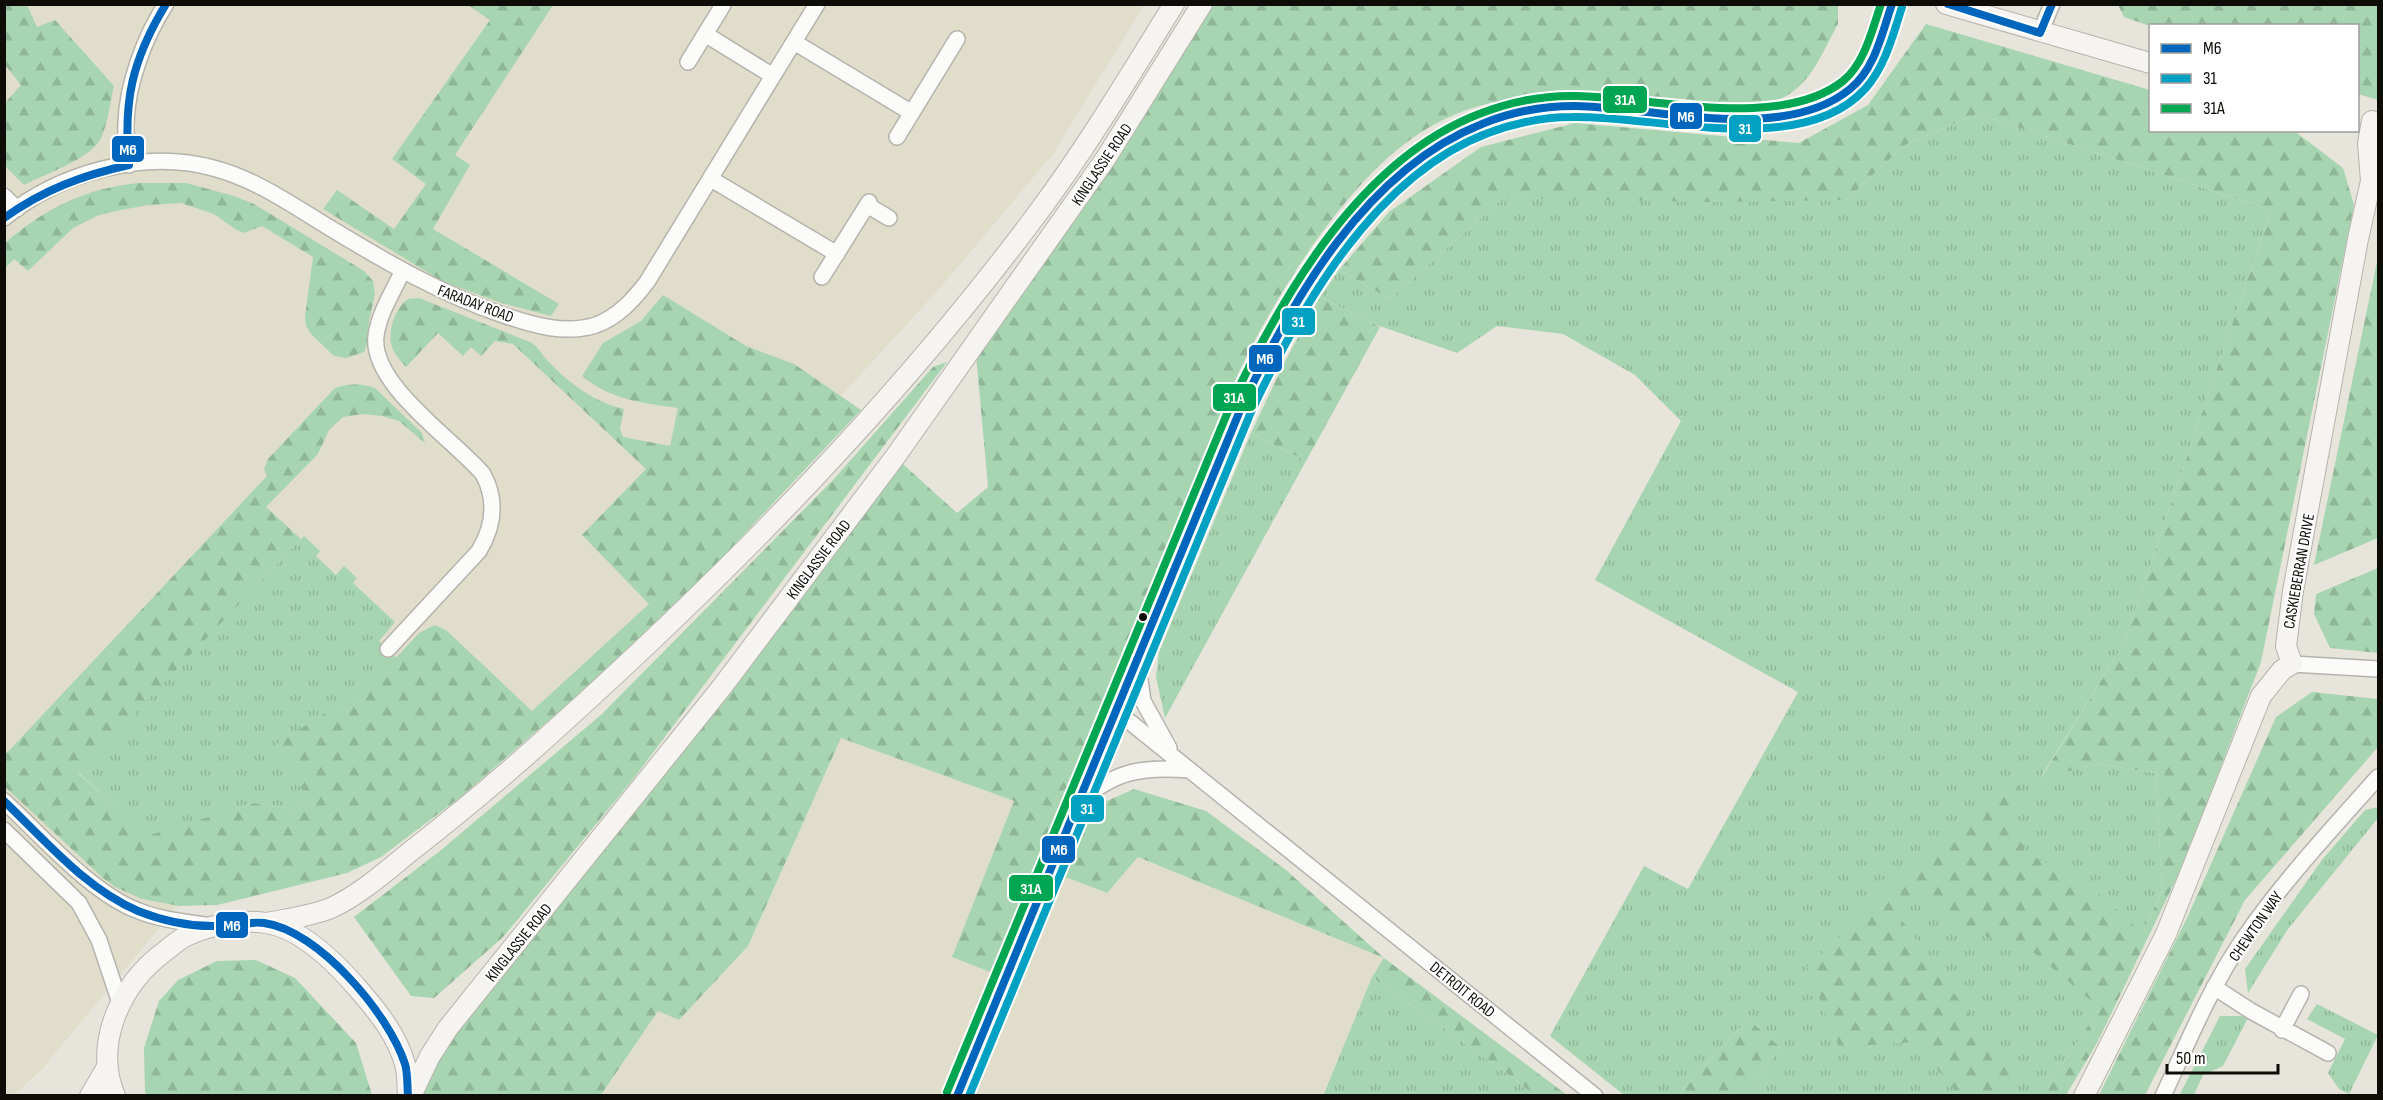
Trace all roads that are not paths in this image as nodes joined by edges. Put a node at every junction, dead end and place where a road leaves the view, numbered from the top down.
1 (166, 4) edge
2 (817, 4) edge
3 (1174, 4) edge
4 (1202, 4) edge
5 (1892, 4) edge
6 (1946, 4) edge
7 (2052, 4) edge
8 (723, 5) edge
9 (2040, 33) junction
10 (705, 34) junction
11 (957, 39) dead end
12 (794, 42) junction
13 (688, 62) dead end
14 (2149, 62) edge
15 (773, 76) junction
16 (912, 113) junction
17 (2369, 121) edge
18 (897, 137) dead end
19 (129, 165) junction
20 (2375, 174) edge
21 (711, 179) junction
22 (4, 196) edge
23 (11, 213) edge
24 (889, 218) dead end
25 (837, 254) junction
26 (402, 272) junction
27 (822, 277) dead end
28 (388, 649) dead end
29 (1136, 657) junction
30 (2292, 664) junction
31 (2379, 669) edge
32 (1115, 710) junction
33 (1176, 759) junction
34 (1190, 770) junction
35 (2378, 779) edge
36 (4, 801) edge
37 (1074, 807) junction
38 (4, 830) edge
39 (267, 923) junction
40 (211, 926) junction
41 (2214, 987) junction
42 (2301, 994) dead end
43 (120, 1003) junction
44 (2282, 1029) junction
45 (2328, 1053) dead end
46 (107, 1067) junction
47 (90, 1095) edge
48 (115, 1095) edge
49 (409, 1095) edge
50 (957, 1095) edge
51 (1595, 1095) edge
52 (2084, 1095) edge
53 (2163, 1095) edge

1 - 19 street
2 - 12 street, FARADAY ROAD
3 - 39 main road, KINGLASSIE ROAD
4 - 49 main road, KINGLASSIE ROAD
5 - 29 street
6 - 9 main road
7 - 9 street
8 - 10 street
9 - 14 main road
10 - 13 street
10 - 15 street
11 - 16 street
12 - 15 street, FARADAY ROAD
12 - 16 street
15 - 21 street, FARADAY ROAD
16 - 18 street
17 - 20 main road, CASKIEBERRAN DRIVE
19 - 23 street, FARADAY ROAD
19 - 26 street, FARADAY ROAD
20 - 30 main road, CASKIEBERRAN DRIVE
21 - 25 street
21 - 26 street, FARADAY ROAD
22 - 23 street
24 - 25 street
25 - 27 street
26 - 28 street
29 - 32 street
29 - 33 street, DETROIT ROAD
30 - 31 street
30 - 52 main road
32 - 33 street, DETROIT ROAD
32 - 37 street
33 - 34 street, DETROIT ROAD
34 - 37 street
34 - 51 street, DETROIT ROAD
35 - 41 street, CHEWTON WAY
36 - 40 street
37 - 50 street
38 - 43 street
39 - 40 main road
39 - 49 main road
40 - 43 main road
41 - 44 street
41 - 53 street, CHEWTON WAY
42 - 44 street
43 - 46 main road
44 - 45 street
46 - 47 main road
46 - 48 main road

